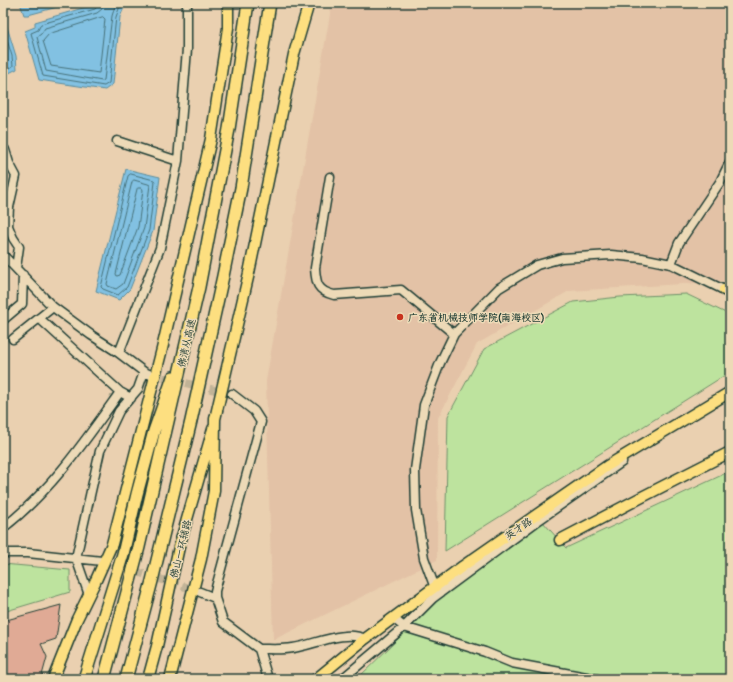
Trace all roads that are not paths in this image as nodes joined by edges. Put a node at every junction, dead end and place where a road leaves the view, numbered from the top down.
1 (187, 3) edge
2 (228, 3) edge
3 (248, 3) edge
4 (270, 3) edge
5 (309, 3) edge
6 (117, 141) dead end
7 (3, 149) edge
8 (178, 161) junction
9 (730, 162) edge
10 (330, 177) dead end
11 (3, 255) edge
12 (671, 264) junction
13 (16, 268) junction
14 (22, 275) junction
15 (728, 292) edge
16 (54, 307) junction
17 (39, 318) junction
18 (3, 320) edge
19 (454, 334) junction
20 (188, 337) junction
21 (13, 339) dead end
22 (119, 353) junction
23 (120, 392) junction
24 (730, 392) edge
25 (232, 394) tunnel mouth
26 (730, 397) edge
27 (131, 398) junction
28 (215, 419) junction
29 (730, 452) edge
30 (3, 528) edge
31 (560, 540) dead end
32 (3, 552) edge
33 (76, 558) junction
34 (102, 561) tunnel mouth
35 (434, 588) junction
36 (200, 592) tunnel mouth
37 (89, 595) junction
38 (215, 598) junction
39 (393, 618) junction
40 (404, 627) junction
41 (365, 639) junction
42 (259, 649) junction
43 (53, 679) edge
44 (84, 679) edge
45 (104, 679) edge
46 (126, 679) edge
47 (148, 679) edge
48 (170, 679) edge
49 (268, 679) edge
50 (316, 679) edge
51 (342, 679) edge
52 (597, 679) edge

1 - 8 street
2 - 37 main road
3 - 20 highway, 佛清从高速
4 - 46 highway
5 - 28 main road
6 - 8 street
7 - 13 street
8 - 22 street
9 - 12 street
10 - 19 street
11 - 13 street
12 - 15 street
12 - 19 street
13 - 14 street
14 - 16 street
14 - 18 street
16 - 17 street
16 - 22 street
17 - 21 street
17 - 23 street
19 - 35 street
20 - 44 highway
20 - 45 highway, 佛清从高速
22 - 27 street
23 - 27 street
23 - 30 street
24 - 35 main road, 英才路
25 - 38 street
26 - 40 street, 英才路
27 - 33 street
28 - 47 main road, 佛山一环辅路
28 - 48 main road
29 - 31 main road
32 - 33 street
33 - 34 street
33 - 37 street
35 - 39 main road, 英才路
36 - 38 street
37 - 43 main road
38 - 42 street
39 - 40 street
39 - 41 main road, 英才路
40 - 51 street, 英才路
40 - 52 street
41 - 42 street
41 - 50 main road, 英才路
42 - 49 street

